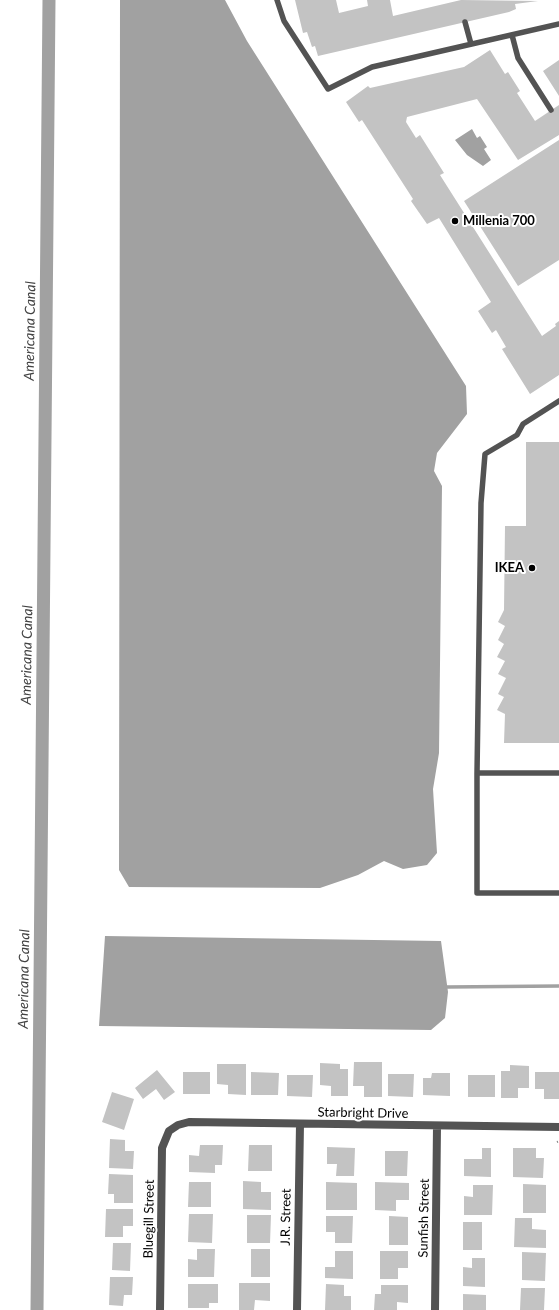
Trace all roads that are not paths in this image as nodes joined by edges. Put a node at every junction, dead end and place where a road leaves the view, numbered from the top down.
1 (277, 0) edge
2 (465, 22) dead end
3 (559, 24) edge
4 (512, 35) junction
5 (471, 44) junction
6 (551, 110) dead end
7 (559, 401) edge
8 (477, 773) junction
9 (559, 773) edge
10 (559, 893) edge
11 (300, 1124) junction
12 (438, 1126) junction
13 (559, 1127) edge
14 (169, 1131) joint
15 (160, 1310) edge
16 (297, 1310) edge
17 (435, 1310) edge

1 - 5 lane
2 - 5 lane
3 - 4 lane
4 - 5 lane
4 - 6 lane
7 - 8 lane
8 - 9 lane
8 - 10 lane
11 - 12 street, Starbright Drive
11 - 14 street, Starbright Drive
11 - 16 street, J.R. Street
12 - 13 street, Starbright Drive
12 - 17 street, Sunfish Street
14 - 15 street, Bluegill Street

